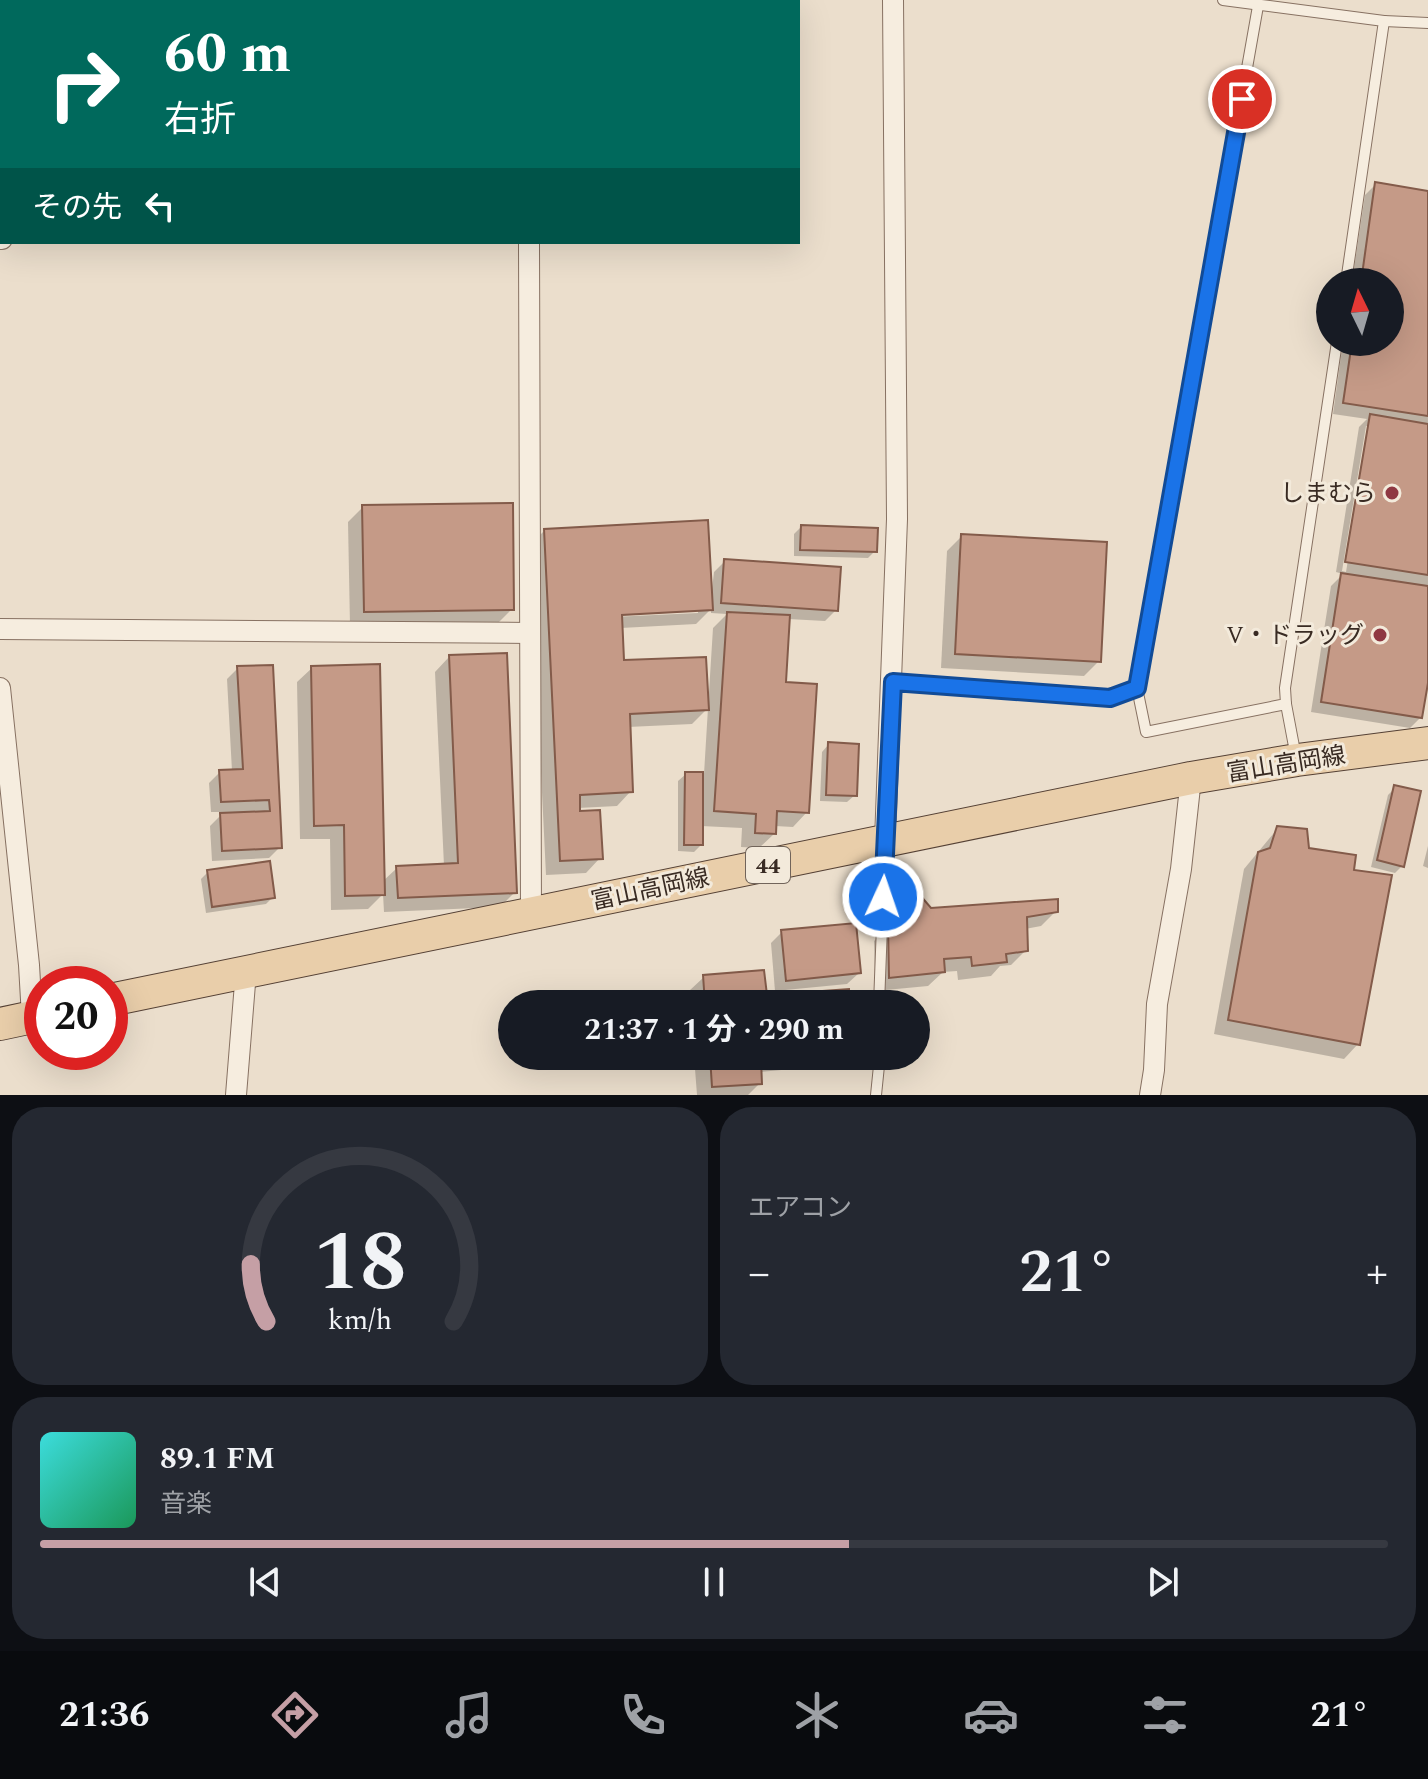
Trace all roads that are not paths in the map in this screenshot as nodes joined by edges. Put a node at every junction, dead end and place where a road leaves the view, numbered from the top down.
1 (893, 0) edge
2 (1223, 0) edge
3 (1258, 6) junction
4 (1384, 21) junction
5 (1428, 23) edge
6 (529, 244) edge
7 (1348, 268) edge
8 (1335, 356) edge
9 (0, 629) edge
10 (530, 633) junction
11 (893, 682) junction
12 (0, 688) edge
13 (1137, 688) junction
14 (1286, 704) junction
15 (1428, 743) edge
16 (1297, 760) junction
17 (1191, 778) junction
18 (885, 841) junction
19 (531, 913) junction
20 (29, 966) edge
21 (246, 971) junction
22 (880, 990) edge
23 (128, 996) edge
24 (24, 1019) edge
25 (0, 1024) edge
26 (879, 1070) edge
27 (236, 1095) edge
28 (876, 1095) edge
29 (1150, 1095) edge

1 - 11 street
2 - 3 lane
3 - 4 lane
3 - 13 lane
4 - 5 lane
4 - 7 lane
6 - 10 street
8 - 14 lane
9 - 10 street
10 - 19 street
11 - 13 lane
11 - 18 street
12 - 20 street
13 - 14 lane
14 - 16 lane
15 - 16 main road, 富山高岡線 / 44
16 - 17 main road, 富山高岡線 / 44
17 - 18 main road, 富山高岡線 / 44
17 - 29 street
18 - 19 main road, 富山高岡線 / 44
18 - 22 lane
19 - 21 main road, 富山高岡線 / 44
21 - 23 main road, 富山高岡線 / 44
21 - 27 street
24 - 25 main road
26 - 28 lane

